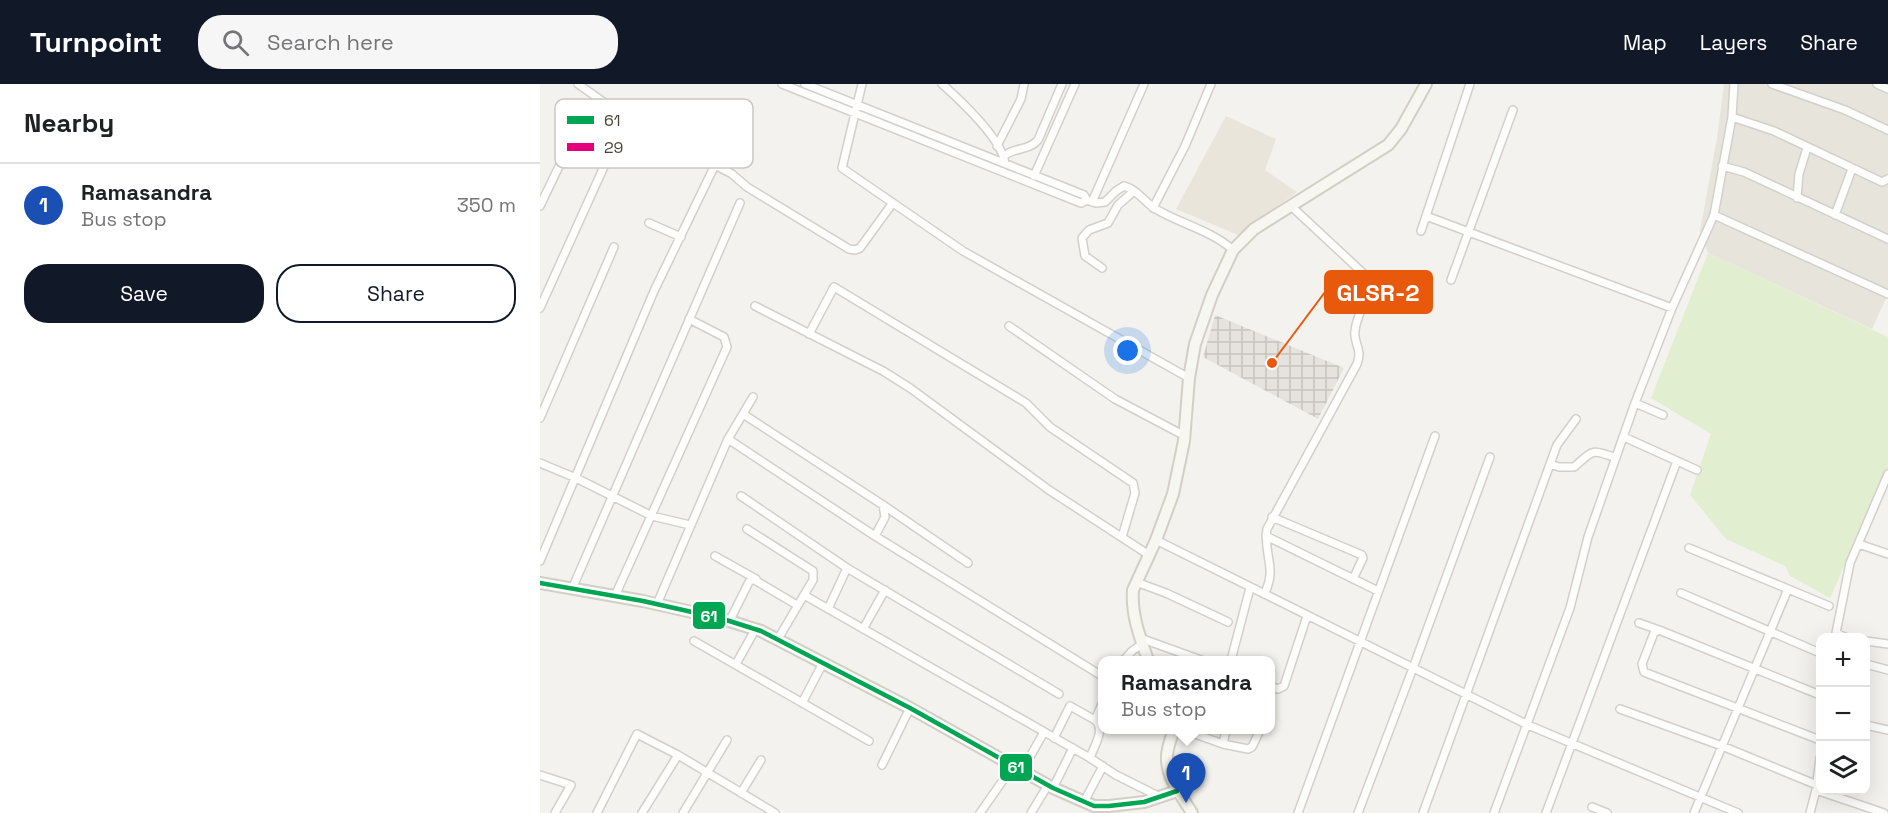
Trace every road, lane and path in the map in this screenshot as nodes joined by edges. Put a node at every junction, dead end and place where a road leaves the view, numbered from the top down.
1 (578, 84) edge
2 (782, 84) edge
3 (805, 84) edge
4 (862, 84) edge
5 (942, 84) edge
6 (1024, 84) edge
7 (1062, 84) edge
8 (1075, 84) edge
9 (1144, 84) edge
10 (1211, 84) edge
11 (1426, 84) edge
12 (1470, 84) edge
13 (1734, 84) edge
14 (1772, 84) edge
15 (1877, 84) edge
16 (1888, 89) edge
17 (599, 99) edge
18 (857, 105) junction
19 (1513, 110) dead end
20 (855, 113) junction
21 (1732, 117) junction
22 (1888, 130) edge
23 (997, 146) junction
24 (1807, 148) junction
25 (1004, 159) junction
26 (1722, 166) junction
27 (558, 168) edge
28 (603, 168) edge
29 (714, 168) edge
30 (721, 168) edge
31 (1852, 169) junction
32 (1034, 176) junction
33 (1888, 180) edge
34 (1134, 191) junction
35 (1797, 198) junction
36 (1090, 201) junction
37 (740, 203) dead end
38 (892, 204) junction
39 (540, 206) edge
40 (1291, 206) junction
41 (1153, 208) junction
42 (1835, 214) junction
43 (1714, 215) junction
44 (1426, 216) junction
45 (649, 223) dead end
46 (1421, 231) dead end
47 (1469, 232) junction
48 (681, 237) junction
49 (1888, 238) edge
50 (614, 247) dead end
51 (1233, 250) junction
52 (1102, 268) dead end
53 (1451, 280) dead end
54 (1888, 294) edge
55 (542, 297) edge
56 (755, 306) dead end
57 (540, 308) edge
58 (1672, 308) junction
59 (689, 320) junction
60 (1009, 326) dead end
61 (809, 334) junction
62 (1190, 378) junction
63 (753, 397) dead end
64 (1635, 403) junction
65 (743, 414) junction
66 (1663, 415) dead end
67 (540, 418) edge
68 (1576, 419) dead end
69 (1185, 436) junction
70 (1435, 436) dead end
71 (1624, 437) junction
72 (728, 439) junction
73 (1490, 457) dead end
74 (1616, 458) junction
75 (1677, 461) junction
76 (540, 463) edge
77 (1550, 464) junction
78 (1697, 470) dead end
79 (1888, 474) edge
80 (576, 478) junction
81 (613, 496) junction
82 (741, 496) dead end
83 (883, 505) junction
84 (652, 516) junction
85 (1272, 517) junction
86 (690, 525) junction
87 (747, 529) dead end
88 (875, 536) junction
89 (1266, 536) junction
90 (1122, 537) junction
91 (1156, 540) junction
92 (1859, 544) junction
93 (1689, 548) dead end
94 (1888, 554) edge
95 (1149, 555) junction
96 (716, 556) dead end
97 (540, 561) edge
98 (968, 563) dead end
99 (847, 568) junction
100 (756, 579) junction
101 (1353, 579) junction
102 (1136, 582) junction
103 (540, 583) edge
104 (1250, 588) junction
105 (572, 589) junction
106 (1788, 589) junction
107 (885, 590) junction
108 (1378, 591) junction
109 (1681, 593) dead end
110 (1264, 594) junction
111 (804, 595) junction
112 (615, 596) junction
113 (657, 604) junction
114 (797, 605) junction
115 (1829, 606) dead end
116 (828, 609) junction
117 (1307, 616) junction
118 (729, 622) junction
119 (1228, 622) dead end
120 (1639, 623) dead end
121 (863, 628) junction
122 (755, 630) junction
123 (1659, 630) junction
124 (1770, 631) junction
125 (1835, 633) edge
126 (778, 639) junction
127 (694, 641) dead end
128 (1141, 641) junction
129 (1359, 642) junction
130 (1870, 642) edge
131 (1888, 645) edge
132 (1816, 651) edge
133 (1128, 656) edge
134 (1147, 656) edge
135 (1188, 656) edge
136 (1232, 656) edge
137 (823, 663) junction
138 (736, 664) junction
139 (1870, 665) edge
140 (1413, 668) junction
141 (1755, 668) junction
142 (1888, 670) edge
143 (1098, 674) edge
144 (1275, 688) edge
145 (1816, 693) edge
146 (1059, 694) dead end
147 (1466, 694) junction
148 (802, 703) junction
149 (910, 708) junction
150 (1738, 708) junction
151 (1620, 709) dead end
152 (1098, 713) edge
153 (1095, 720) junction
154 (1098, 722) edge
155 (1528, 725) junction
156 (1870, 726) edge
157 (1888, 730) edge
158 (1044, 732) junction
159 (1098, 734) edge
160 (1173, 734) edge
161 (1197, 734) edge
162 (1225, 734) edge
163 (1258, 734) edge
164 (1054, 738) junction
165 (1816, 738) edge
166 (727, 740) dead end
167 (869, 741) dead end
168 (1571, 742) junction
169 (1222, 744) junction
170 (1722, 746) junction
171 (1073, 748) junction
172 (678, 755) junction
173 (1089, 758) junction
174 (760, 760) dead end
175 (882, 765) dead end
176 (1103, 766) junction
177 (1017, 768) junction
178 (707, 773) junction
179 (540, 775) edge
180 (1051, 786) junction
181 (1816, 788) edge
182 (1177, 791) junction
183 (1816, 792) edge
184 (741, 793) junction
185 (1836, 795) edge
186 (1160, 797) junction
187 (1700, 797) junction
188 (1084, 802) junction
189 (1142, 807) edge
190 (1592, 807) dead end
191 (555, 813) edge
192 (597, 813) edge
193 (642, 813) edge
194 (683, 813) edge
195 (775, 813) edge
196 (981, 813) edge
197 (1030, 813) edge
198 (1192, 813) edge
199 (1298, 813) edge
200 (1358, 813) edge
201 (1423, 813) edge
202 (1494, 813) edge
203 (1546, 813) edge
204 (1607, 813) edge
205 (1694, 813) edge
206 (1738, 813) edge
207 (1810, 813) edge
208 (1884, 813) edge

1 - 17 street
2 - 20 street
3 - 18 street
4 - 18 street
5 - 23 street
6 - 23 street
7 - 25 street
8 - 32 street
9 - 36 street
10 - 41 street
11 - 40 street
12 - 44 street
13 - 21 street
14 - 22 street
15 - 16 street
18 - 20 street
18 - 25 street
19 - 47 street
20 - 36 street
20 - 38 street
21 - 24 street
21 - 26 street
23 - 25 street
24 - 31 street
24 - 35 street
25 - 32 street
26 - 35 street
26 - 43 street
27 - 39 street
28 - 55 street
29 - 48 street
30 - 38 street
31 - 33 street
31 - 42 street
32 - 36 street
34 - 36 street
34 - 41 street
34 - 52 street
35 - 42 street
37 - 59 street
38 - 62 street
40 - 51 street
40 - 85 street
41 - 51 street
42 - 49 street
43 - 54 street
43 - 58 street
44 - 46 street
44 - 47 street
45 - 48 street
47 - 53 street
47 - 58 street
48 - 80 street
50 - 67 street
51 - 62 street
55 - 57 street
56 - 61 street
58 - 64 street
59 - 81 street
59 - 84 street
60 - 69 street
61 - 90 street
61 - 90 street
62 - 69 street
63 - 65 street
64 - 66 street
64 - 71 street
65 - 72 street
65 - 83 street
68 - 77 street
69 - 91 street
70 - 108 street
71 - 74 street
71 - 75 street
72 - 86 street
72 - 88 street
73 - 140 street
74 - 77 street
74 - 155 street
75 - 78 street
75 - 168 street
76 - 80 street
77 - 147 street
79 - 92 street
80 - 81 street
80 - 97 street
81 - 84 street
81 - 105 street
82 - 99 street
83 - 88 street
83 - 98 street
84 - 86 street
84 - 112 street
85 - 89 street
85 - 101 street
86 - 113 street
87 - 111 street
88 - 143 street
89 - 101 street
89 - 110 street
90 - 95 street
91 - 95 street
91 - 104 street
92 - 94 street
92 - 125 street
93 - 106 street
95 - 102 street
96 - 100 street
99 - 107 street
99 - 116 street
100 - 114 street
100 - 118 street
101 - 108 street
102 - 119 street
102 - 128 street
103 - 105 street
104 - 110 street
104 - 136 street
105 - 112 street
106 - 115 street
106 - 124 street
107 - 121 street
107 - 146 street
108 - 129 street
109 - 124 street
110 - 117 street
111 - 114 street
111 - 116 street
112 - 113 street
113 - 118 street
114 - 126 street
116 - 121 street
117 - 129 street
117 - 144 street
118 - 122 street
120 - 123 street
121 - 158 street
122 - 126 street
122 - 138 street
123 - 141 street
123 - 150 street
124 - 132 street
124 - 141 street
126 - 137 street
127 - 138 street
128 - 133 street
128 - 134 street
128 - 135 street
129 - 140 street
129 - 199 street
130 - 131 street
137 - 148 street
137 - 149 street
138 - 148 street
139 - 142 street
140 - 147 street
140 - 200 street
141 - 145 street
141 - 150 street
147 - 155 street
147 - 201 street
148 - 167 street
149 - 175 street
149 - 177 street
150 - 165 street
150 - 170 street
151 - 170 street
152 - 153 street
153 - 154 street
153 - 164 street
155 - 168 street
155 - 202 street
156 - 157 street
158 - 164 street
158 - 177 street
159 - 173 street
160 - 182 street
161 - 169 street
162 - 169 street
163 - 169 street
164 - 171 street
166 - 178 street
168 - 187 street
168 - 203 street
170 - 181 street
170 - 187 street
171 - 173 street
171 - 180 street
172 - 178 street
172 - 192 street
172 - 193 street
173 - 176 street
174 - 184 street
176 - 186 street
176 - 188 street
177 - 180 street
177 - 196 street
178 - 184 street
178 - 194 street
179 - 191 street
180 - 188 street
180 - 197 street
182 - 186 street
182 - 198 street
183 - 207 street
184 - 195 street
185 - 208 street
186 - 189 street
187 - 205 street
187 - 206 street
188 - 189 street
190 - 204 street

